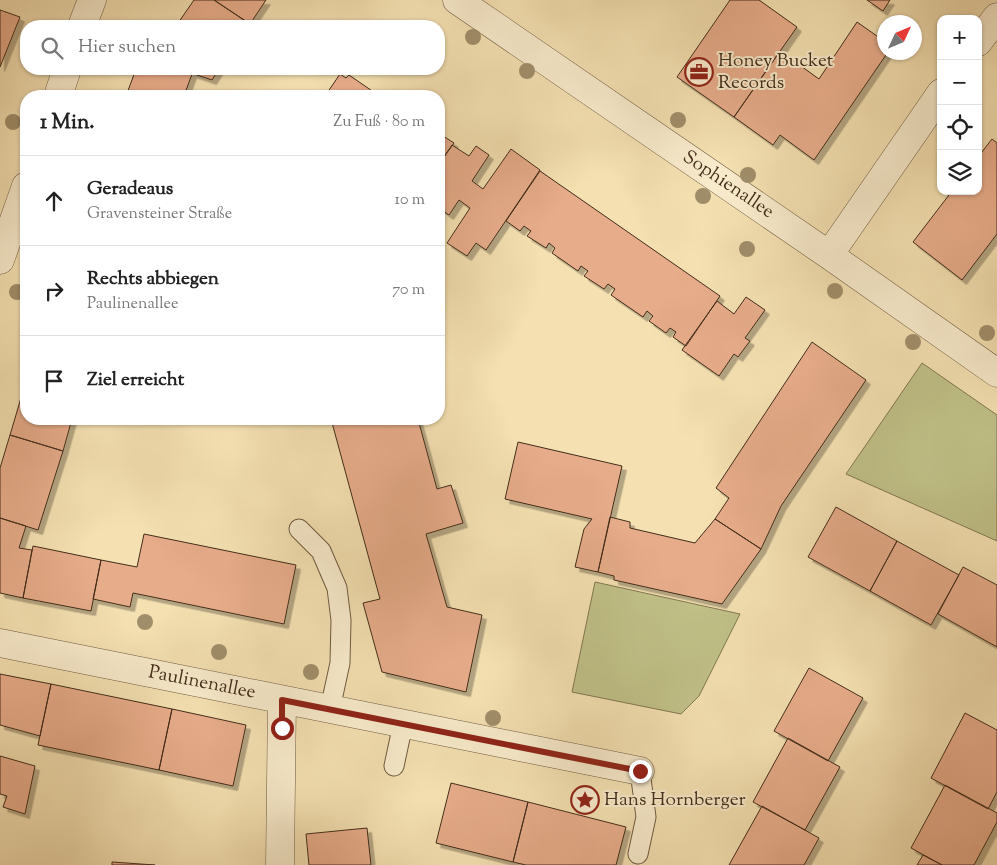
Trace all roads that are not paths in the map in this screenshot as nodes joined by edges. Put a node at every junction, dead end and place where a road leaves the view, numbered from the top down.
1 (92, 0) edge
2 (457, 0) edge
3 (997, 17) edge
4 (84, 20) edge
5 (982, 37) edge
6 (65, 75) edge
7 (60, 90) edge
8 (937, 99) edge
9 (20, 203) edge
10 (829, 255) junction
11 (0, 260) edge
12 (997, 373) edge
13 (299, 529) dead end
14 (0, 642) edge
15 (282, 700) junction
16 (330, 709) junction
17 (404, 724) junction
18 (394, 766) dead end
19 (640, 771) joint
20 (638, 854) dead end
21 (280, 865) edge

1 - 4 street
2 - 10 street, Sophienallee
3 - 5 street
6 - 7 street
8 - 10 street
9 - 11 street
10 - 12 street, Sophienallee
13 - 16 lane
14 - 15 street, Paulinenallee
15 - 16 street, Paulinenallee
15 - 21 street
16 - 17 street, Paulinenallee
17 - 18 lane
17 - 19 street, Paulinenallee
19 - 20 lane

